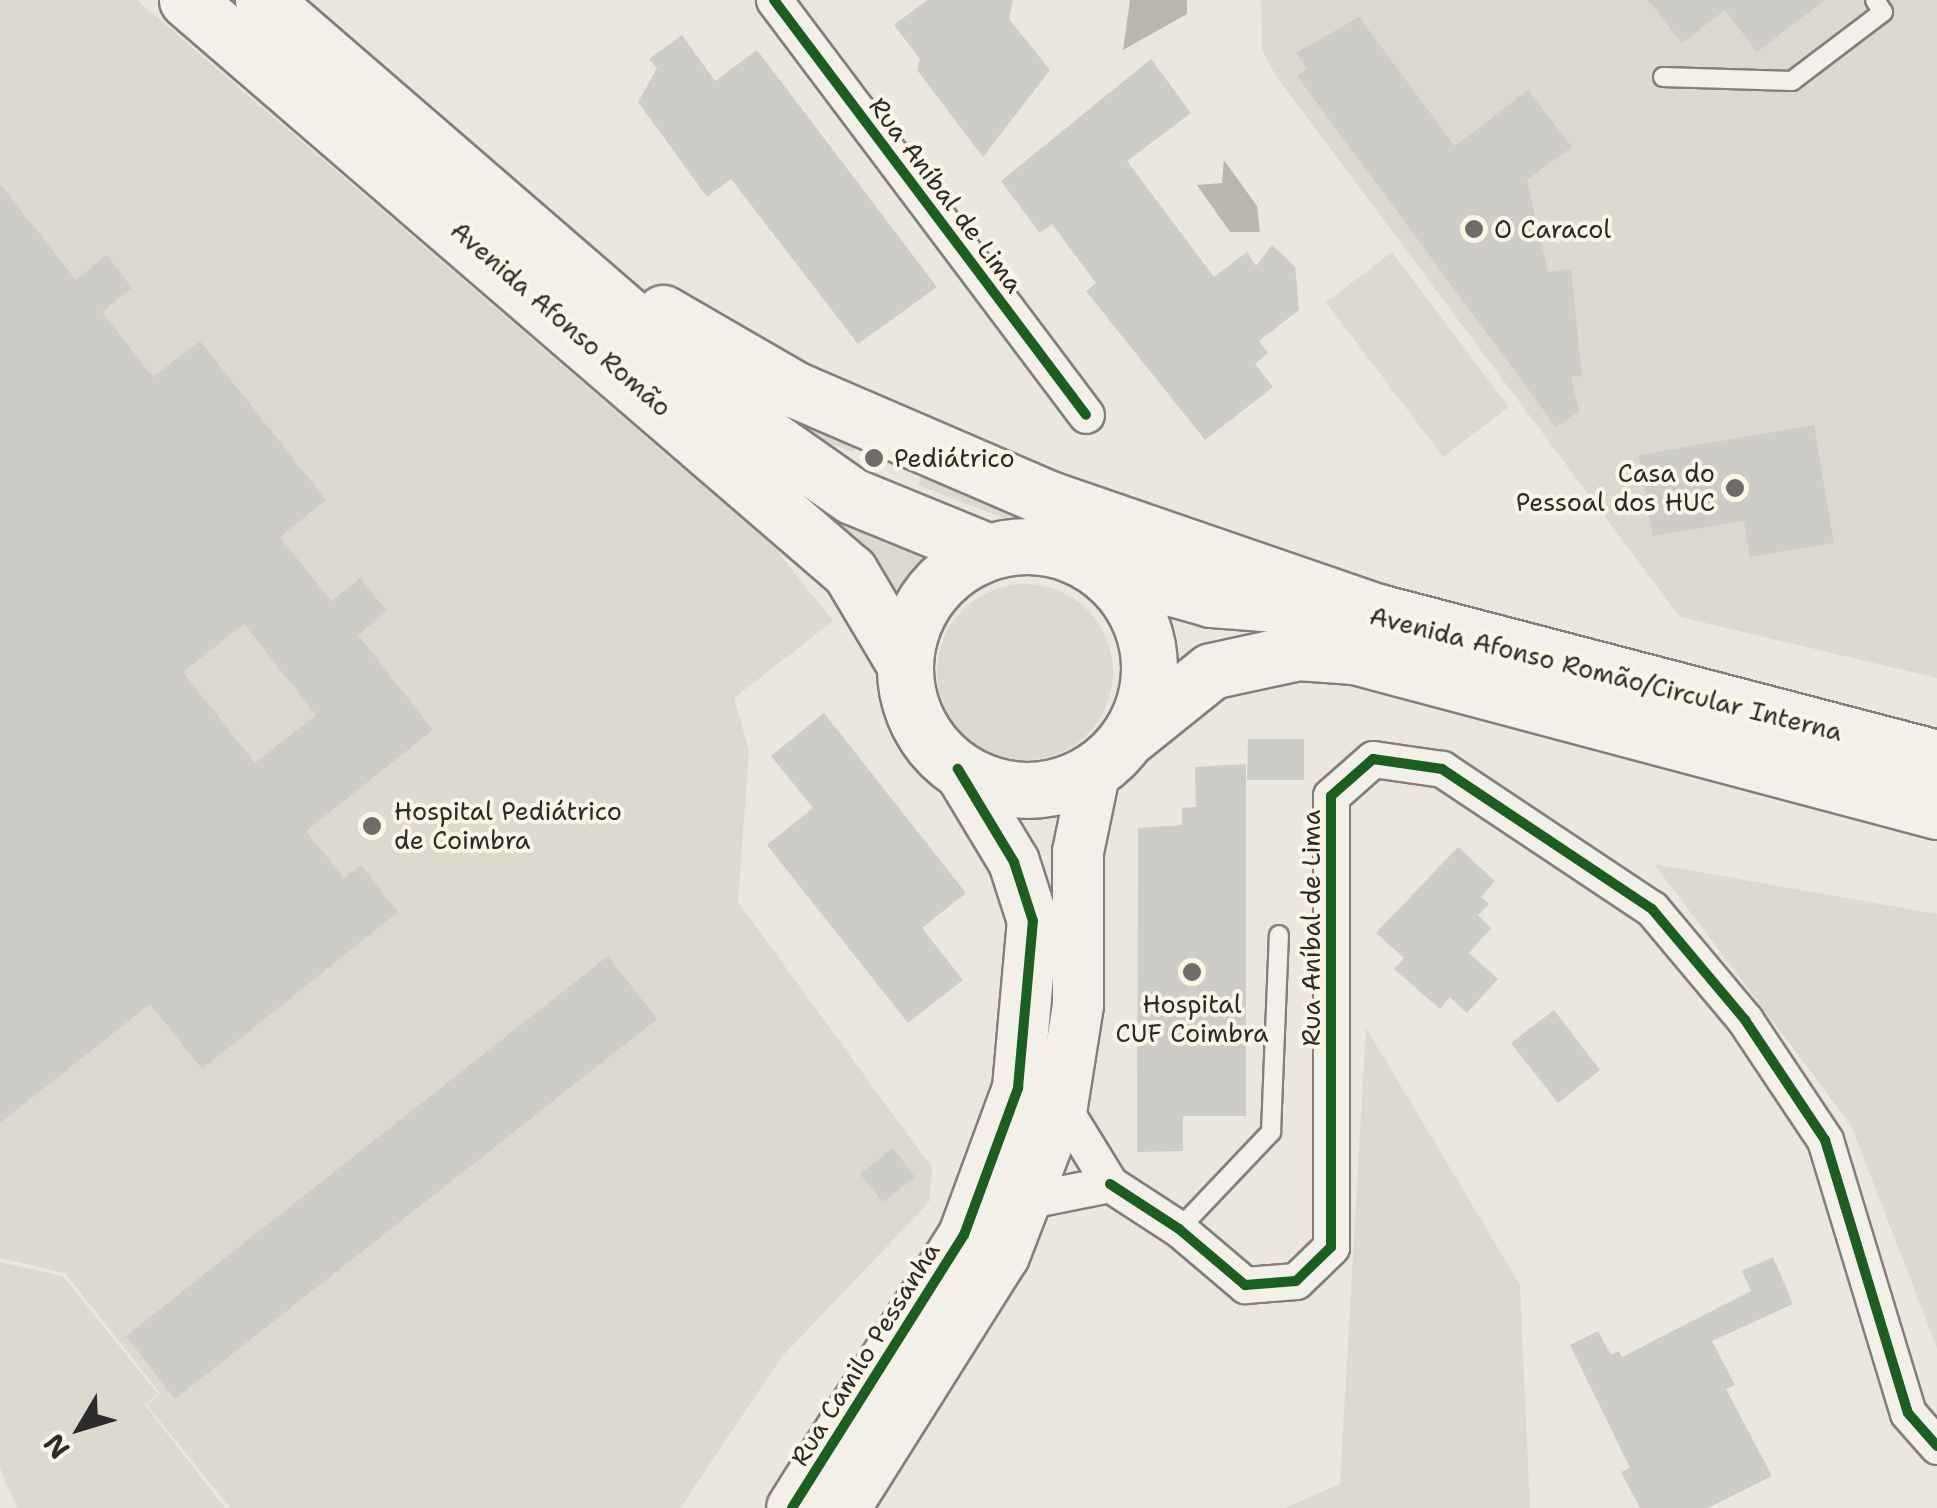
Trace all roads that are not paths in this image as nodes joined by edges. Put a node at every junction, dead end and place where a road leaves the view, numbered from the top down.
1 (188, 0) edge
2 (264, 0) edge
3 (774, 0) edge
4 (1875, 0) edge
5 (1663, 78) dead end
6 (555, 250) junction
7 (1086, 415) dead end
8 (988, 551) junction
9 (1098, 567) junction
10 (1378, 612) junction
11 (904, 664) junction
12 (1112, 754) junction
13 (1937, 758) edge
14 (958, 769) junction
15 (1937, 810) edge
16 (1278, 935) dead end
17 (1062, 1106) junction
18 (1110, 1184) junction
19 (1029, 1200) junction
20 (1179, 1229) junction
21 (1937, 1446) edge
22 (792, 1508) edge
23 (845, 1508) edge

1 - 11 main road, Avenida Afonso Romão
2 - 6 main road, Avenida Afonso Romão
3 - 7 street, Rua Aníbal de Lima
4 - 5 lane
6 - 8 main road, Avenida Afonso Romão
6 - 10 main road
8 - 9 main road
8 - 11 main road
9 - 10 main road, Avenida Afonso Romão/Circular Interna
9 - 12 main road
10 - 13 main road, Avenida Afonso Romão/Circular Interna
11 - 14 main road
12 - 14 main road
12 - 15 main road, Avenida Afonso Romão/Circular Interna
12 - 17 street
14 - 22 street, Rua Camilo Pessanha
16 - 20 lane
17 - 18 street
17 - 19 street
18 - 19 street
18 - 20 street, Rua Aníbal de Lima
19 - 23 street
20 - 21 street, Rua Aníbal de Lima

